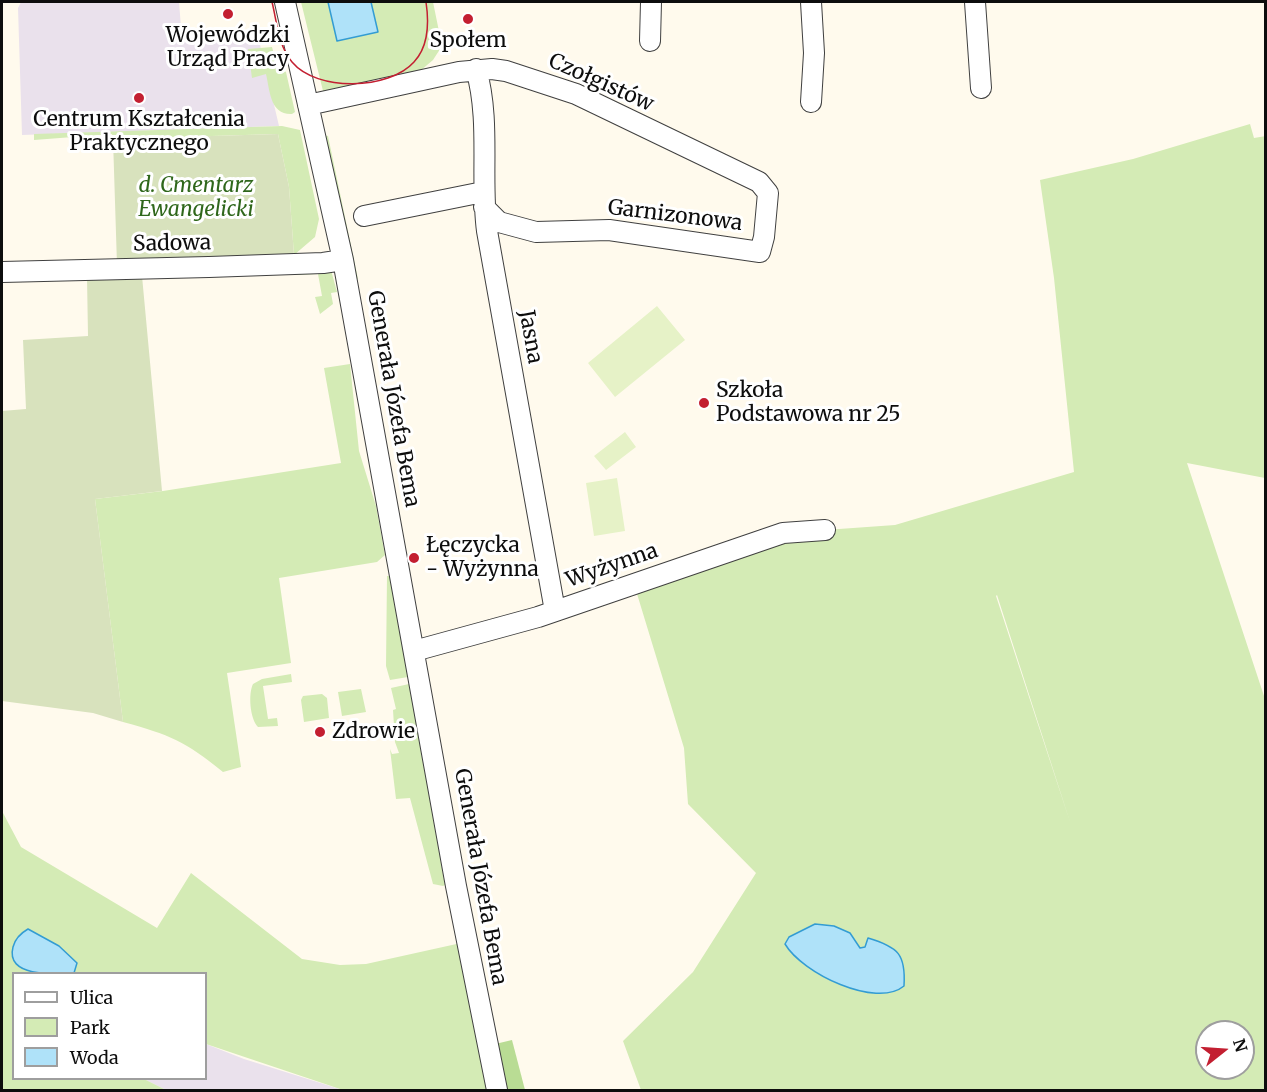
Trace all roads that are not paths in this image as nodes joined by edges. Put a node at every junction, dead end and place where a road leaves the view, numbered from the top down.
1 (285, 2) edge
2 (651, 2) edge
3 (811, 2) edge
4 (975, 2) edge
5 (651, 41) dead end
6 (476, 69) junction
7 (981, 88) dead end
8 (812, 102) dead end
9 (308, 105) junction
10 (483, 199) junction
11 (364, 216) dead end
12 (760, 252) joint
13 (343, 260) junction
14 (2, 272) edge
15 (825, 530) dead end
16 (555, 611) junction
17 (414, 651) junction
18 (497, 1090) edge

1 - 9 street, Generała Józefa Bema
2 - 5 street
3 - 8 street
4 - 7 street
6 - 9 street, Czołgistów
6 - 10 street, Jasna
6 - 12 street, Czołgistów
9 - 13 street, Generała Józefa Bema
10 - 11 street
10 - 12 street, Garnizonowa
10 - 16 street, Jasna
13 - 14 street, Sadowa
13 - 17 street, Generała Józefa Bema
15 - 16 street, Wyżynna
16 - 17 street, Wyżynna
17 - 18 street, Generała Józefa Bema

